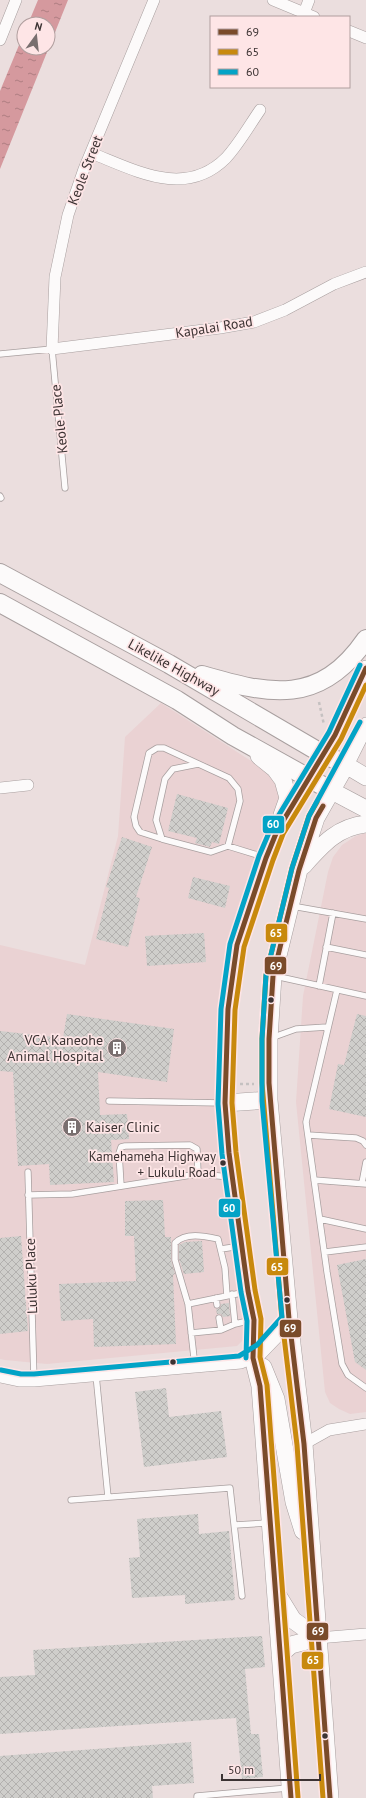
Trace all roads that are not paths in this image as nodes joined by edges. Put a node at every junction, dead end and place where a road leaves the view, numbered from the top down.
1 (16, 0) edge
2 (154, 0) edge
3 (273, 0) edge
4 (309, 0) edge
5 (304, 13) junction
6 (312, 16) edge
7 (350, 31) edge
8 (366, 38) edge
9 (0, 40) edge
10 (260, 110) dead end
11 (91, 153) junction
12 (366, 272) edge
13 (52, 349) junction
14 (0, 354) edge
15 (65, 488) dead end
16 (0, 573) edge
17 (0, 603) edge
18 (366, 639) edge
19 (175, 667) junction
20 (366, 668) edge
21 (366, 725) edge
22 (233, 736) junction
23 (325, 754) junction
24 (199, 764) junction
25 (346, 765) junction
26 (309, 777) junction
27 (366, 777) edge
28 (28, 785) dead end
29 (0, 788) edge
30 (332, 791) junction
31 (366, 809) edge
32 (366, 824) edge
33 (277, 831) junction
34 (162, 839) junction
35 (228, 846) junction
36 (266, 858) junction
37 (299, 870) junction
38 (290, 905) junction
39 (333, 913) junction
40 (366, 919) edge
41 (326, 947) junction
42 (366, 955) edge
43 (273, 976) junction
44 (319, 986) junction
45 (338, 990) junction
46 (366, 996) edge
47 (327, 1033) junction
48 (269, 1039) junction
49 (269, 1100) junction
50 (109, 1101) dead end
51 (225, 1103) junction
52 (308, 1135) junction
53 (366, 1145) edge
54 (366, 1162) edge
55 (28, 1172) dead end
56 (198, 1174) junction
57 (233, 1177) junction
58 (314, 1180) junction
59 (364, 1184) edge
60 (121, 1186) junction
61 (28, 1195) junction
62 (320, 1219) junction
63 (366, 1229) edge
64 (242, 1246) junction
65 (366, 1247) edge
66 (221, 1249) junction
67 (324, 1252) junction
68 (236, 1294) junction
69 (216, 1298) junction
70 (188, 1304) junction
71 (217, 1305) dead end
72 (219, 1318) dead end
73 (289, 1319) junction
74 (254, 1320) junction
75 (235, 1324) junction
76 (221, 1330) junction
77 (191, 1333) junction
78 (253, 1358) junction
79 (195, 1367) junction
80 (96, 1375) junction
81 (0, 1377) edge
82 (34, 1381) junction
83 (366, 1388) edge
84 (366, 1424) edge
85 (304, 1444) junction
86 (108, 1497) junction
87 (71, 1500) dead end
88 (270, 1523) junction
89 (235, 1525) junction
90 (312, 1566) junction
91 (275, 1590) junction
92 (242, 1596) dead end
93 (366, 1634) edge
94 (318, 1638) junction
95 (280, 1655) junction
96 (291, 1793) edge
97 (197, 1798) edge
98 (330, 1798) edge

1 - 9 street
2 - 11 street, Keole Street
3 - 5 street
4 - 5 street
5 - 6 street
7 - 8 street
10 - 11 street
11 - 13 street, Keole Street
12 - 13 street, Kapalai Road
13 - 14 lane
13 - 15 lane, Keole Place
16 - 19 highway, Likelike Highway
17 - 22 highway, Likelike Highway
18 - 19 highway
19 - 23 highway, Likelike Highway
20 - 23 main road
21 - 25 main road
22 - 26 highway, Likelike Highway
22 - 33 main road
23 - 25 highway, Likelike Highway
23 - 26 main road
24 - 34 lane
24 - 34 lane
24 - 35 lane
25 - 27 main road
25 - 30 main road
26 - 30 highway, Likelike Highway
26 - 33 main road
28 - 29 street
30 - 31 main road
30 - 37 main road
32 - 37 main road
33 - 36 main road
34 - 35 lane
35 - 36 lane
36 - 51 main road
37 - 38 main road
38 - 39 lane
38 - 43 main road
39 - 40 lane
39 - 41 lane
41 - 42 lane
41 - 44 lane
43 - 44 lane
43 - 48 main road
44 - 45 lane
45 - 46 lane
45 - 47 lane
47 - 48 lane
47 - 52 lane
48 - 49 main road
49 - 51 main road
49 - 73 main road
50 - 51 lane
51 - 57 main road
52 - 53 lane
52 - 58 lane
54 - 59 lane
55 - 61 lane, Luluku Place
56 - 57 lane
56 - 60 lane
56 - 60 lane
57 - 64 main road
58 - 59 lane
58 - 62 lane
60 - 61 lane
61 - 82 lane, Luluku Place
62 - 63 lane
62 - 67 lane
64 - 66 lane
64 - 68 main road
65 - 67 lane
66 - 68 lane
66 - 70 lane
67 - 83 lane
68 - 69 lane
68 - 74 main road
68 - 75 lane
69 - 70 lane
69 - 71 lane
70 - 77 lane
72 - 76 lane
73 - 78 main road
73 - 85 main road
74 - 75 lane
74 - 78 main road
75 - 76 lane
76 - 77 lane
77 - 79 lane
78 - 79 street
78 - 88 main road
78 - 90 main road
79 - 80 street
80 - 82 street
80 - 86 lane
81 - 82 street
84 - 85 street
85 - 90 main road
86 - 87 lane
86 - 89 lane
88 - 89 lane
88 - 91 main road
89 - 92 lane
90 - 94 main road
91 - 94 main road
91 - 95 main road
93 - 94 street
94 - 95 main road
94 - 98 main road
95 - 96 main road
96 - 97 lane

